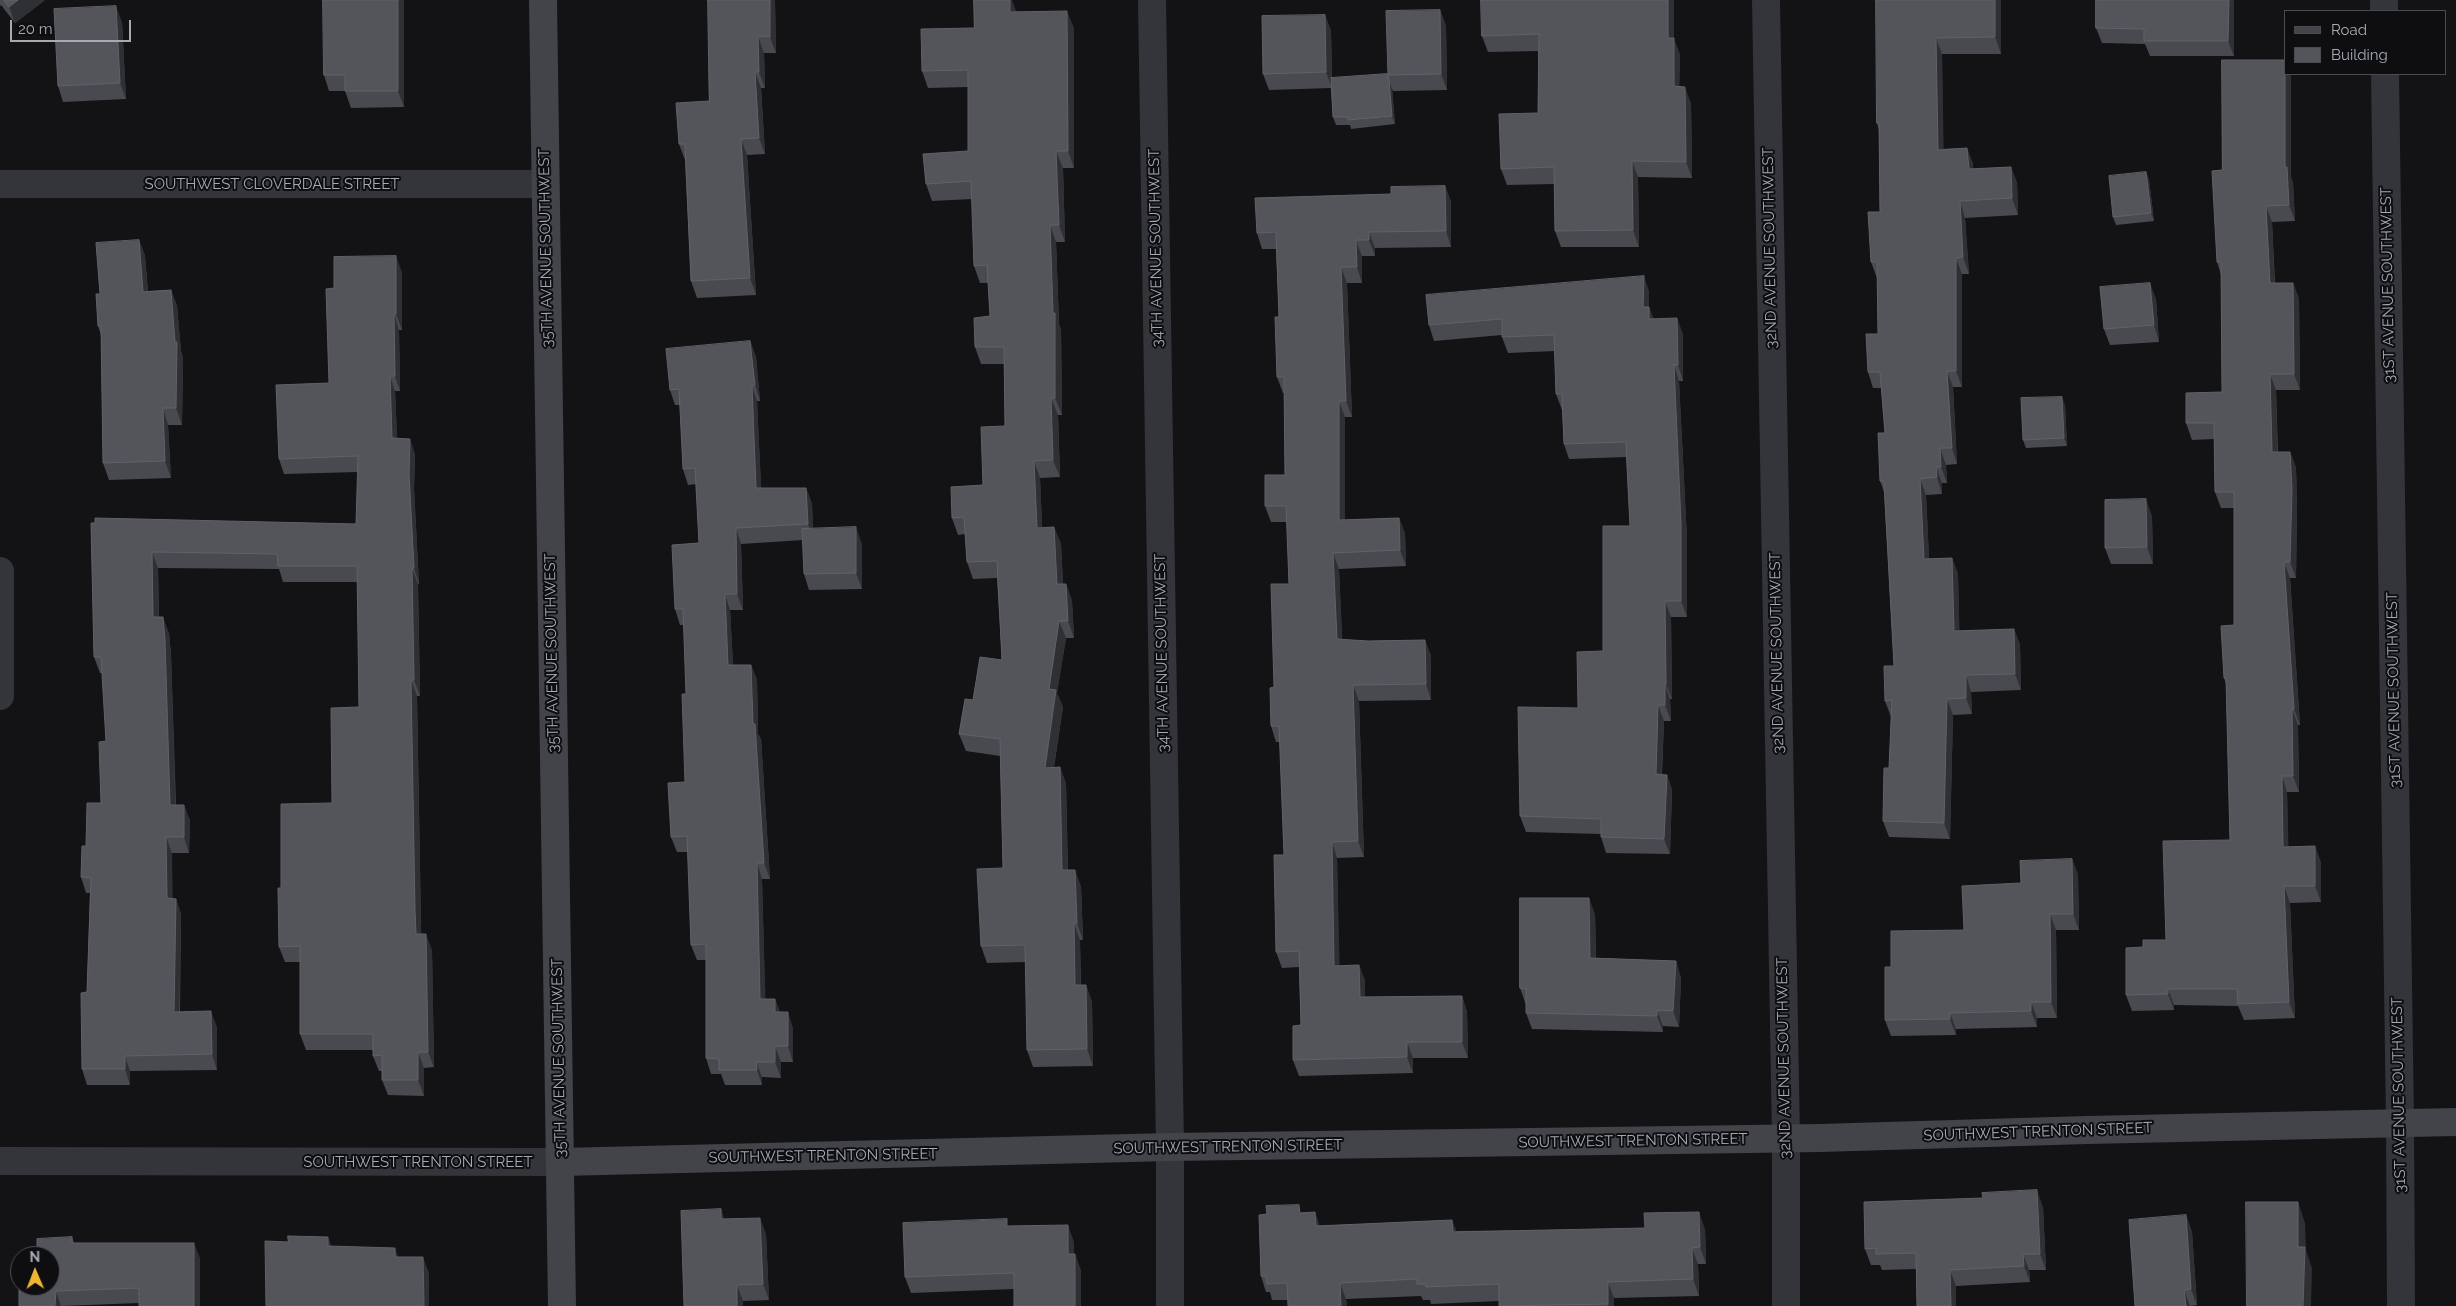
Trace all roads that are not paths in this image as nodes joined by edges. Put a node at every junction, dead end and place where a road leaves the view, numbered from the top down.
1 (543, 0) edge
2 (1152, 0) edge
3 (1766, 0) edge
4 (2385, 75) edge
5 (0, 184) edge
6 (544, 184) junction
7 (0, 571) edge
8 (0, 696) edge
9 (2456, 1122) edge
10 (2400, 1124) junction
11 (1786, 1139) junction
12 (1170, 1147) junction
13 (0, 1161) edge
14 (561, 1162) junction
15 (562, 1306) edge
16 (1170, 1306) edge
17 (1786, 1306) edge
18 (2401, 1306) edge

1 - 6 street, 35TH AVENUE SOUTHWEST
2 - 12 street, 34TH AVENUE SOUTHWEST
3 - 11 street, 32ND AVENUE SOUTHWEST
4 - 10 street, 31ST AVENUE SOUTHWEST
5 - 6 street, SOUTHWEST CLOVERDALE STREET
6 - 14 street, 35TH AVENUE SOUTHWEST
7 - 8 street
9 - 10 street, SOUTHWEST TRENTON STREET
10 - 11 street, SOUTHWEST TRENTON STREET
10 - 18 street, 31ST AVENUE SOUTHWEST
11 - 12 street, SOUTHWEST TRENTON STREET
11 - 17 street, 32ND AVENUE SOUTHWEST
12 - 14 street, SOUTHWEST TRENTON STREET
12 - 16 street, 34TH AVENUE SOUTHWEST
13 - 14 street, SOUTHWEST TRENTON STREET
14 - 15 street, 35TH AVENUE SOUTHWEST

